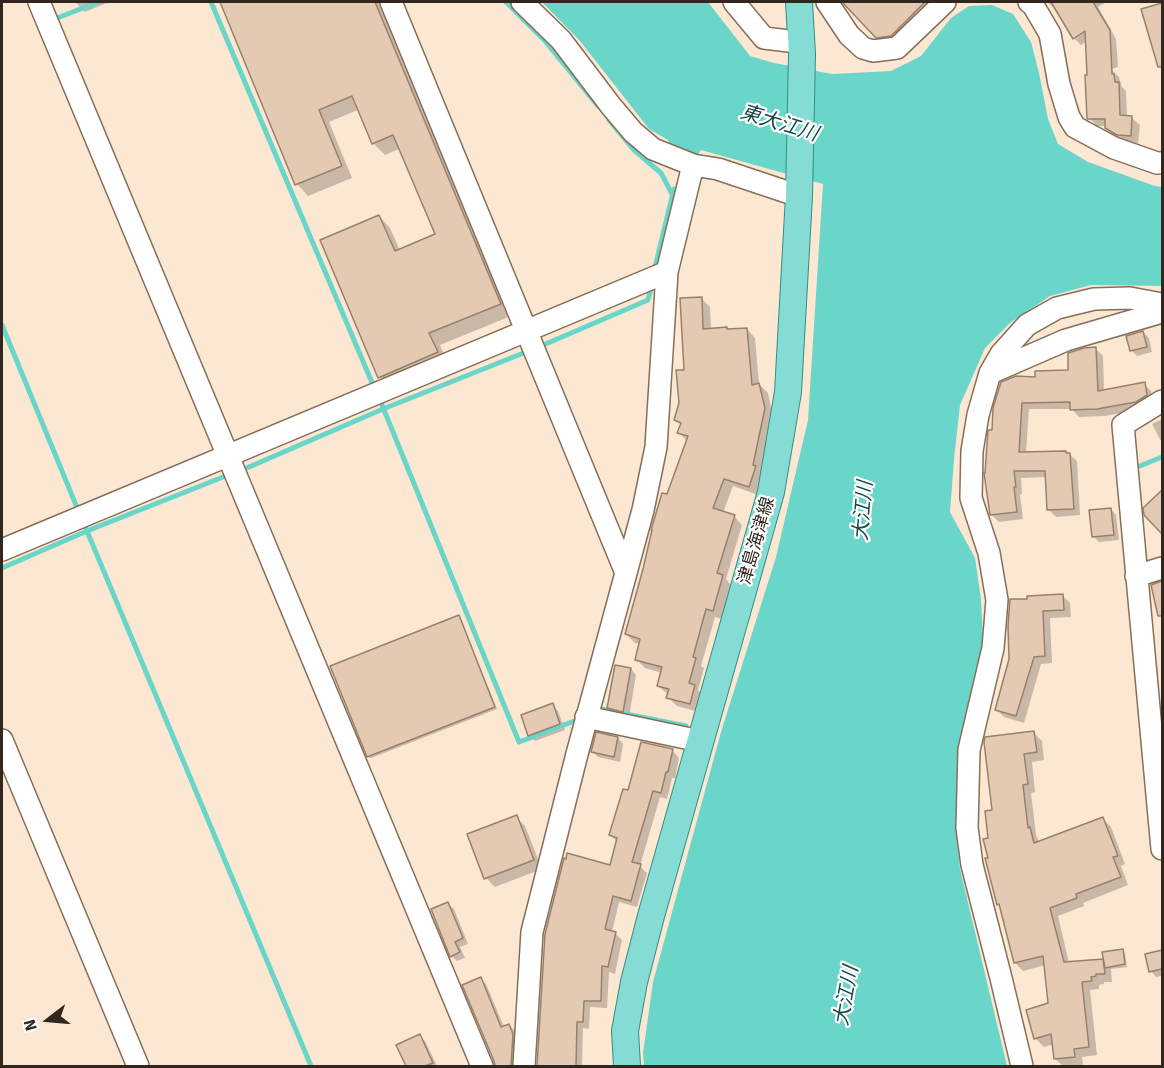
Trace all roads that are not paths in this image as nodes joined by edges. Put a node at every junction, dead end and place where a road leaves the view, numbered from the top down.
1 (39, 2) edge
2 (392, 2) edge
3 (522, 2) edge
4 (734, 2) edge
5 (799, 2) edge
6 (827, 2) edge
7 (945, 2) edge
8 (1029, 2) edge
9 (796, 47) junction
10 (1162, 163) edge
11 (693, 165) junction
12 (799, 191) junction
13 (667, 272) junction
14 (1162, 304) edge
15 (1162, 312) edge
16 (527, 331) junction
17 (990, 373) junction
18 (1162, 401) edge
19 (228, 456) junction
20 (2, 550) edge
21 (1162, 568) edge
22 (626, 573) junction
23 (1136, 576) junction
24 (586, 717) junction
25 (2, 740) edge
26 (700, 741) junction
27 (1162, 849) edge
28 (138, 1066) edge
29 (482, 1066) edge
30 (524, 1066) edge
31 (627, 1066) edge
32 (1022, 1066) edge

1 - 19 street
2 - 16 street
3 - 11 street
4 - 9 street
5 - 9 main road, 津島海津線
6 - 7 street
8 - 10 street
9 - 12 main road, 津島海津線
11 - 12 street
11 - 13 street
12 - 26 main road, 津島海津線
13 - 16 street
13 - 22 street
14 - 17 street
15 - 17 street
16 - 19 street
16 - 22 street
17 - 32 street
18 - 23 street
19 - 20 street
19 - 29 street
21 - 23 street
22 - 24 street
23 - 27 street
24 - 26 street
24 - 30 street
25 - 28 street
26 - 31 main road, 津島海津線

